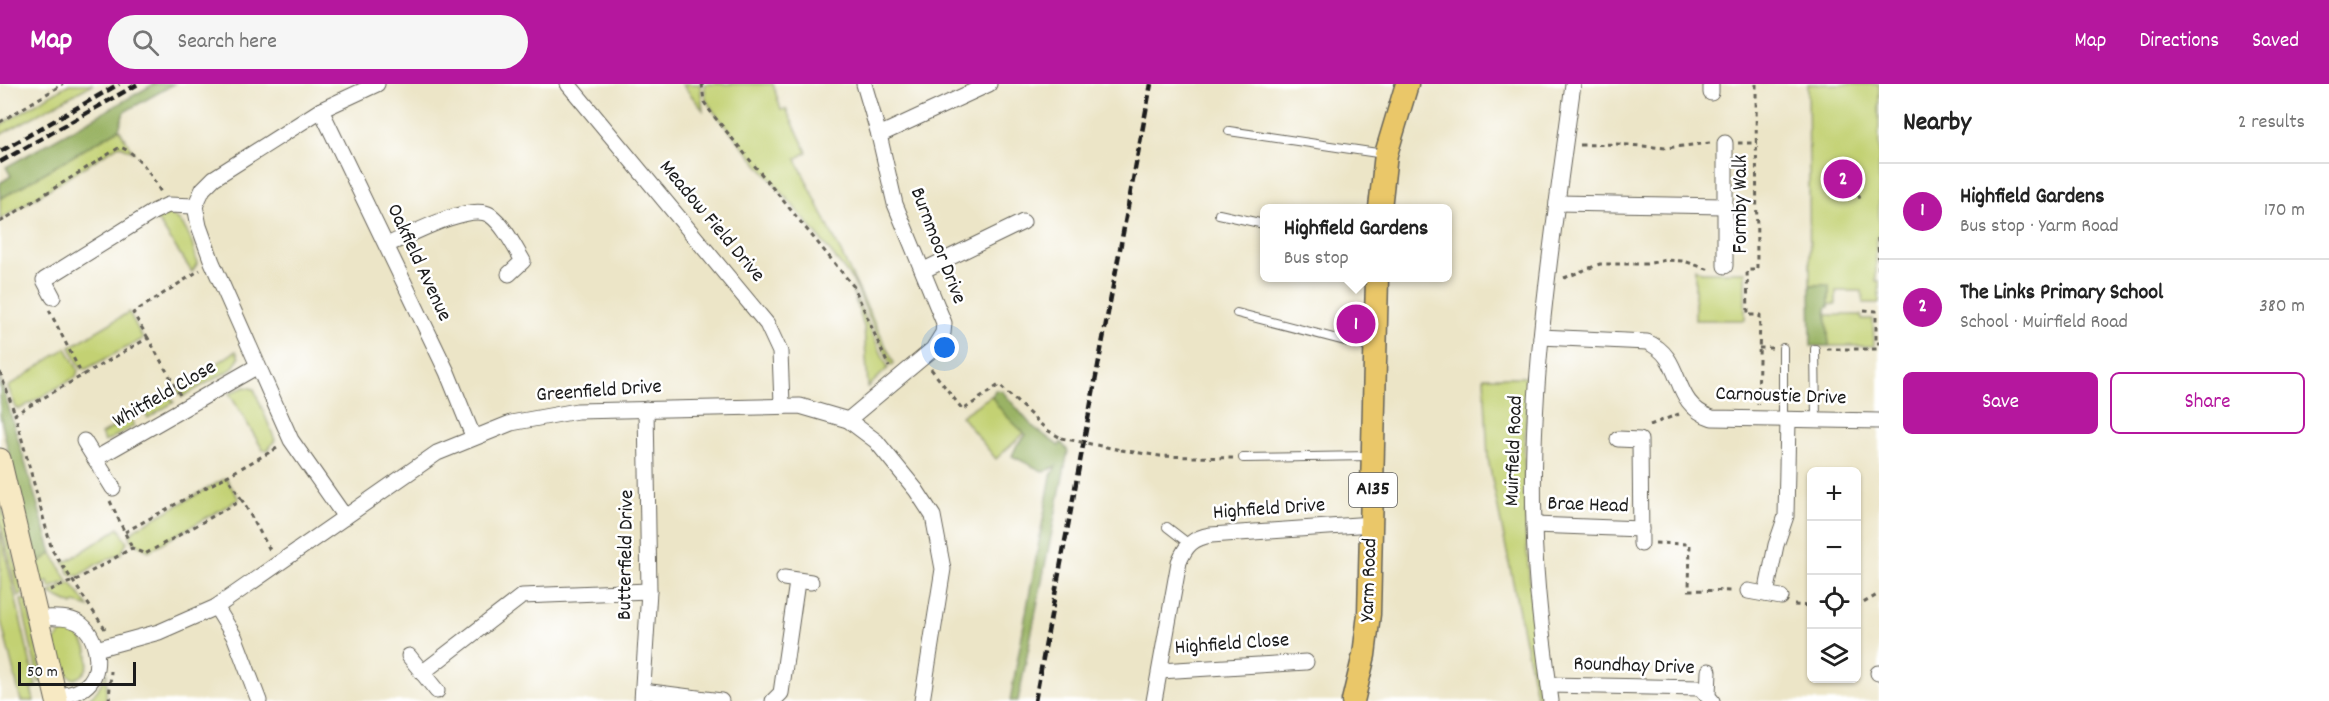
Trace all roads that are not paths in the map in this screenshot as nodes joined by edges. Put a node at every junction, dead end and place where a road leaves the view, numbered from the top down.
1 (377, 84) edge
2 (568, 84) edge
3 (864, 84) edge
4 (989, 84) edge
5 (1407, 84) edge
6 (1573, 84) edge
7 (321, 110) junction
8 (1228, 131) dead end
9 (879, 135) junction
10 (1725, 143) road end
11 (1386, 154) junction
12 (1557, 203) junction
13 (1380, 204) edge
14 (195, 206) junction
15 (1724, 206) junction
16 (1219, 214) dead end
17 (1023, 222) dead end
18 (1260, 223) edge
19 (387, 245) junction
20 (1725, 268) road end
21 (924, 270) junction
22 (509, 274) dead end
23 (1377, 282) edge
24 (52, 297) road end
25 (1237, 313) dead end
26 (1541, 337) junction
27 (1375, 348) junction
28 (1783, 348) dead end
29 (1815, 349) dead end
30 (256, 367) junction
31 (782, 404) junction
32 (646, 409) junction
33 (848, 420) junction
34 (1785, 420) junction
35 (1816, 420) junction
36 (1879, 421) edge
37 (473, 436) junction
38 (1618, 439) dead end
39 (84, 441) dead end
40 (1374, 456) junction
41 (1243, 458) road end
42 (0, 459) edge
43 (95, 459) junction
44 (113, 488) road end
45 (345, 517) junction
46 (1372, 524) junction
47 (1534, 525) junction
48 (1167, 527) dead end
49 (1189, 544) junction
50 (797, 580) dead end
51 (649, 591) junction
52 (1748, 591) road end
53 (216, 607) junction
54 (37, 618) junction
55 (96, 649) junction
56 (409, 656) dead end
57 (1306, 662) dead end
58 (1160, 671) junction
59 (1709, 671) dead end
60 (422, 673) junction
61 (1549, 685) junction
62 (437, 691) dead end
63 (642, 696) edge
64 (1710, 698) edge
65 (57, 699) edge
66 (259, 701) edge
67 (721, 701) edge
68 (773, 701) edge
69 (922, 701) edge
70 (1154, 701) edge
71 (1353, 701) edge
72 (1551, 701) edge

1 - 7 street
2 - 31 street, Meadow Field Drive
3 - 9 street, Burnmoor Drive
4 - 9 street
5 - 11 main road
6 - 12 street, Muirfield Road
7 - 14 street
7 - 19 street, Oakfield Avenue
8 - 11 lane
9 - 21 street, Burnmoor Drive
10 - 15 street
11 - 13 main road
12 - 15 street
12 - 26 street, Muirfield Road
14 - 24 street
14 - 30 street
15 - 20 street
16 - 18 lane
17 - 21 street
19 - 22 street
19 - 37 street, Oakfield Avenue
21 - 33 street, Burnmoor Drive
23 - 27 main road, Yarm Road / A135
25 - 27 lane
26 - 34 street, Carnoustie Drive
26 - 47 street, Muirfield Road
27 - 40 main road, Yarm Road / A135
28 - 34 lane
29 - 35 lane
30 - 43 street, Whitfield Close
30 - 45 street
31 - 32 street, Greenfield Drive
31 - 33 street, Greenfield Drive
32 - 37 street, Greenfield Drive
32 - 51 street, Butterfield Drive
33 - 69 street, Greenfield Drive
34 - 35 street, Carnoustie Drive
34 - 52 street
35 - 36 street, Carnoustie Drive
37 - 45 street, Greenfield Drive
38 - 47 street, Brae Head
39 - 43 street
40 - 41 lane
40 - 46 main road, Yarm Road / A135
42 - 54 street
43 - 44 street
45 - 53 street, Greenfield Drive
46 - 49 street, Highfield Drive
46 - 71 main road, Yarm Road / A135
47 - 61 street, Muirfield Road
48 - 49 lane
49 - 58 street, Highfield Drive
50 - 68 street
51 - 60 street
51 - 63 street, Butterfield Drive
53 - 55 street, Greenfield Drive
53 - 66 street
54 - 55 street
54 - 65 street
55 - 65 street
56 - 60 street
57 - 58 street, Highfield Close
58 - 70 street, Highfield Drive
59 - 64 street
60 - 62 street
61 - 64 street, Roundhay Drive
61 - 72 street, Muirfield Road
63 - 67 street

